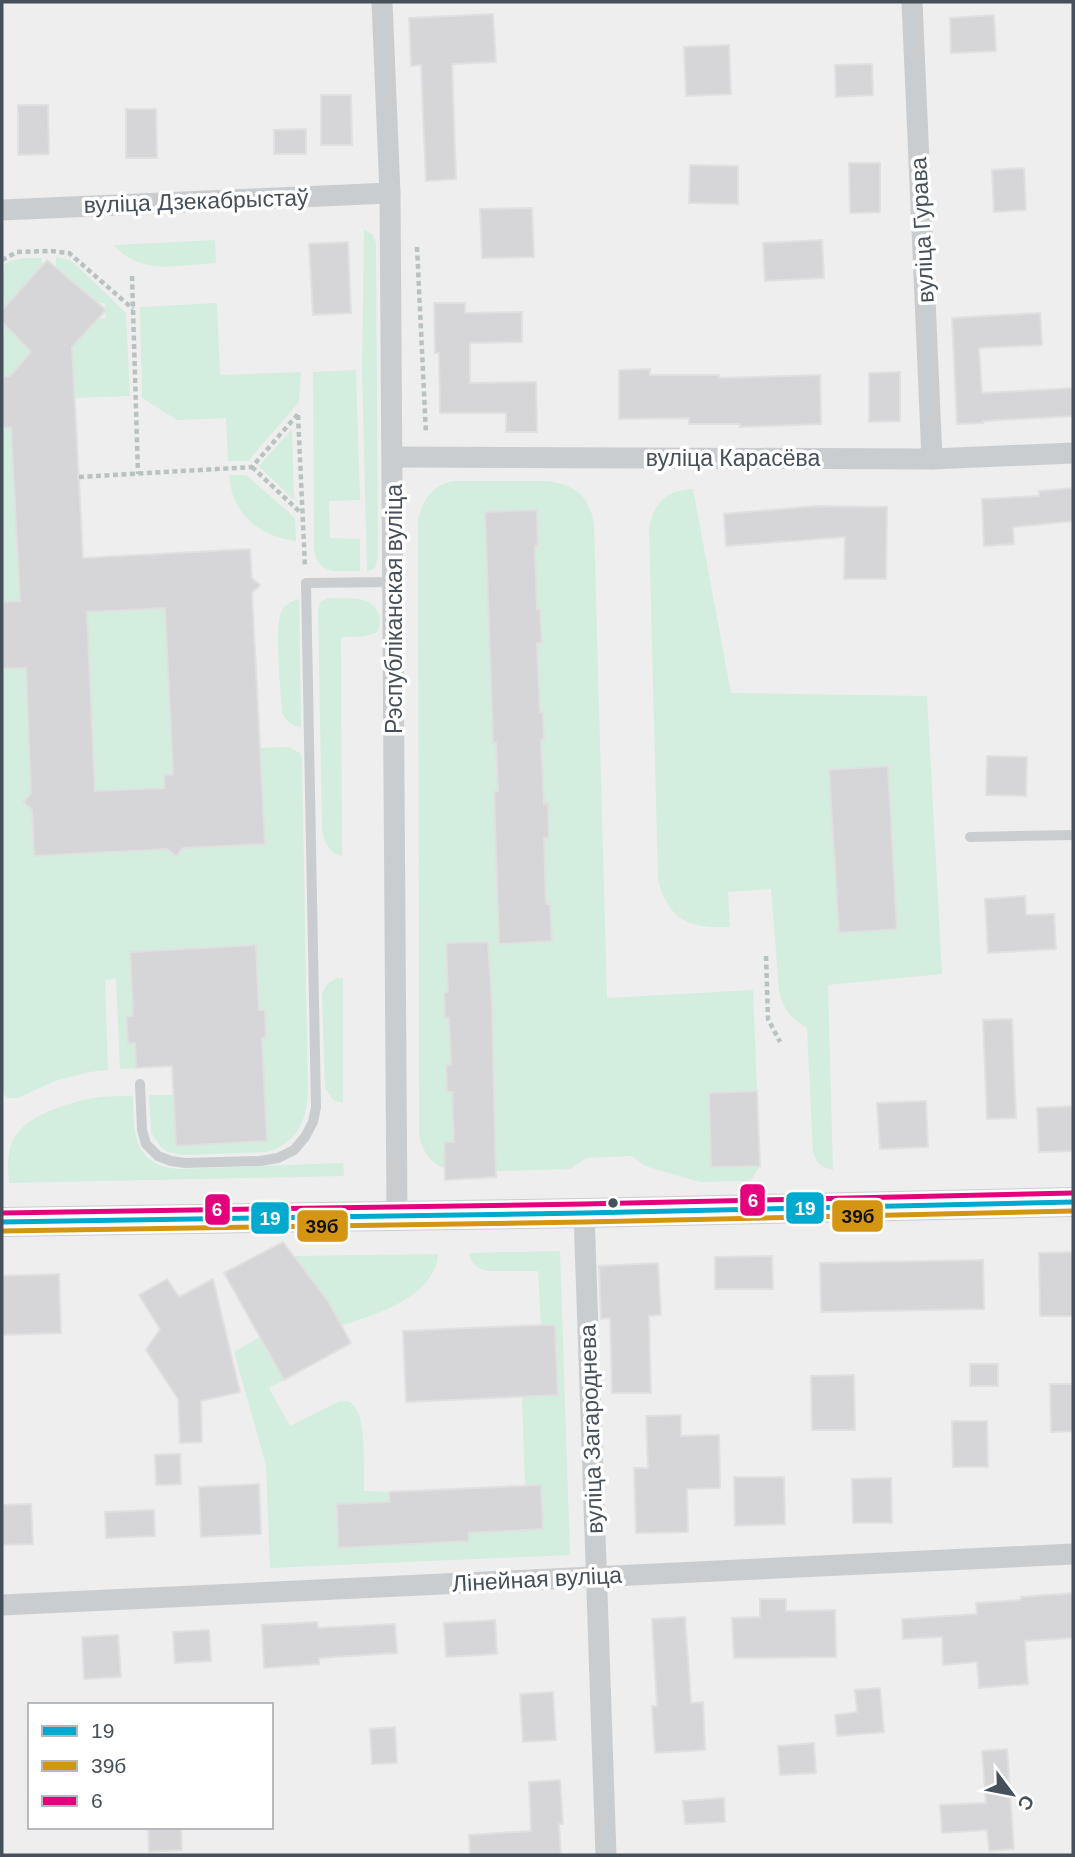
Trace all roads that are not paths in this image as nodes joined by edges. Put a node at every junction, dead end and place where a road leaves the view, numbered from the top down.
1 (382, 2) edge
2 (912, 2) edge
3 (390, 192) junction
4 (2, 210) edge
5 (1073, 453) edge
6 (393, 457) junction
7 (932, 458) junction
8 (394, 582) junction
9 (1073, 835) edge
10 (970, 837) dead end
11 (140, 1084) dead end
12 (1073, 1202) edge
13 (584, 1213) junction
14 (397, 1216) junction
15 (2, 1222) edge
16 (1073, 1554) edge
17 (595, 1576) junction
18 (2, 1605) edge
19 (606, 1855) edge

1 - 3 street, Рэспубліканская вуліца
2 - 7 street, вуліца Гурава
3 - 4 street, вуліца Дзекабрыстаў
3 - 6 street, Рэспубліканская вуліца
5 - 7 street, вуліца Карасёва
6 - 7 street, вуліца Карасёва
6 - 8 street, Рэспубліканская вуліца
8 - 11 lane
8 - 14 street, Рэспубліканская вуліца
9 - 10 lane
12 - 13 main road
13 - 14 main road
13 - 17 street, вуліца Загароднева
14 - 15 main road
16 - 17 street, Лінейная вуліца
17 - 18 street, Лінейная вуліца
17 - 19 street, вуліца Загароднева

